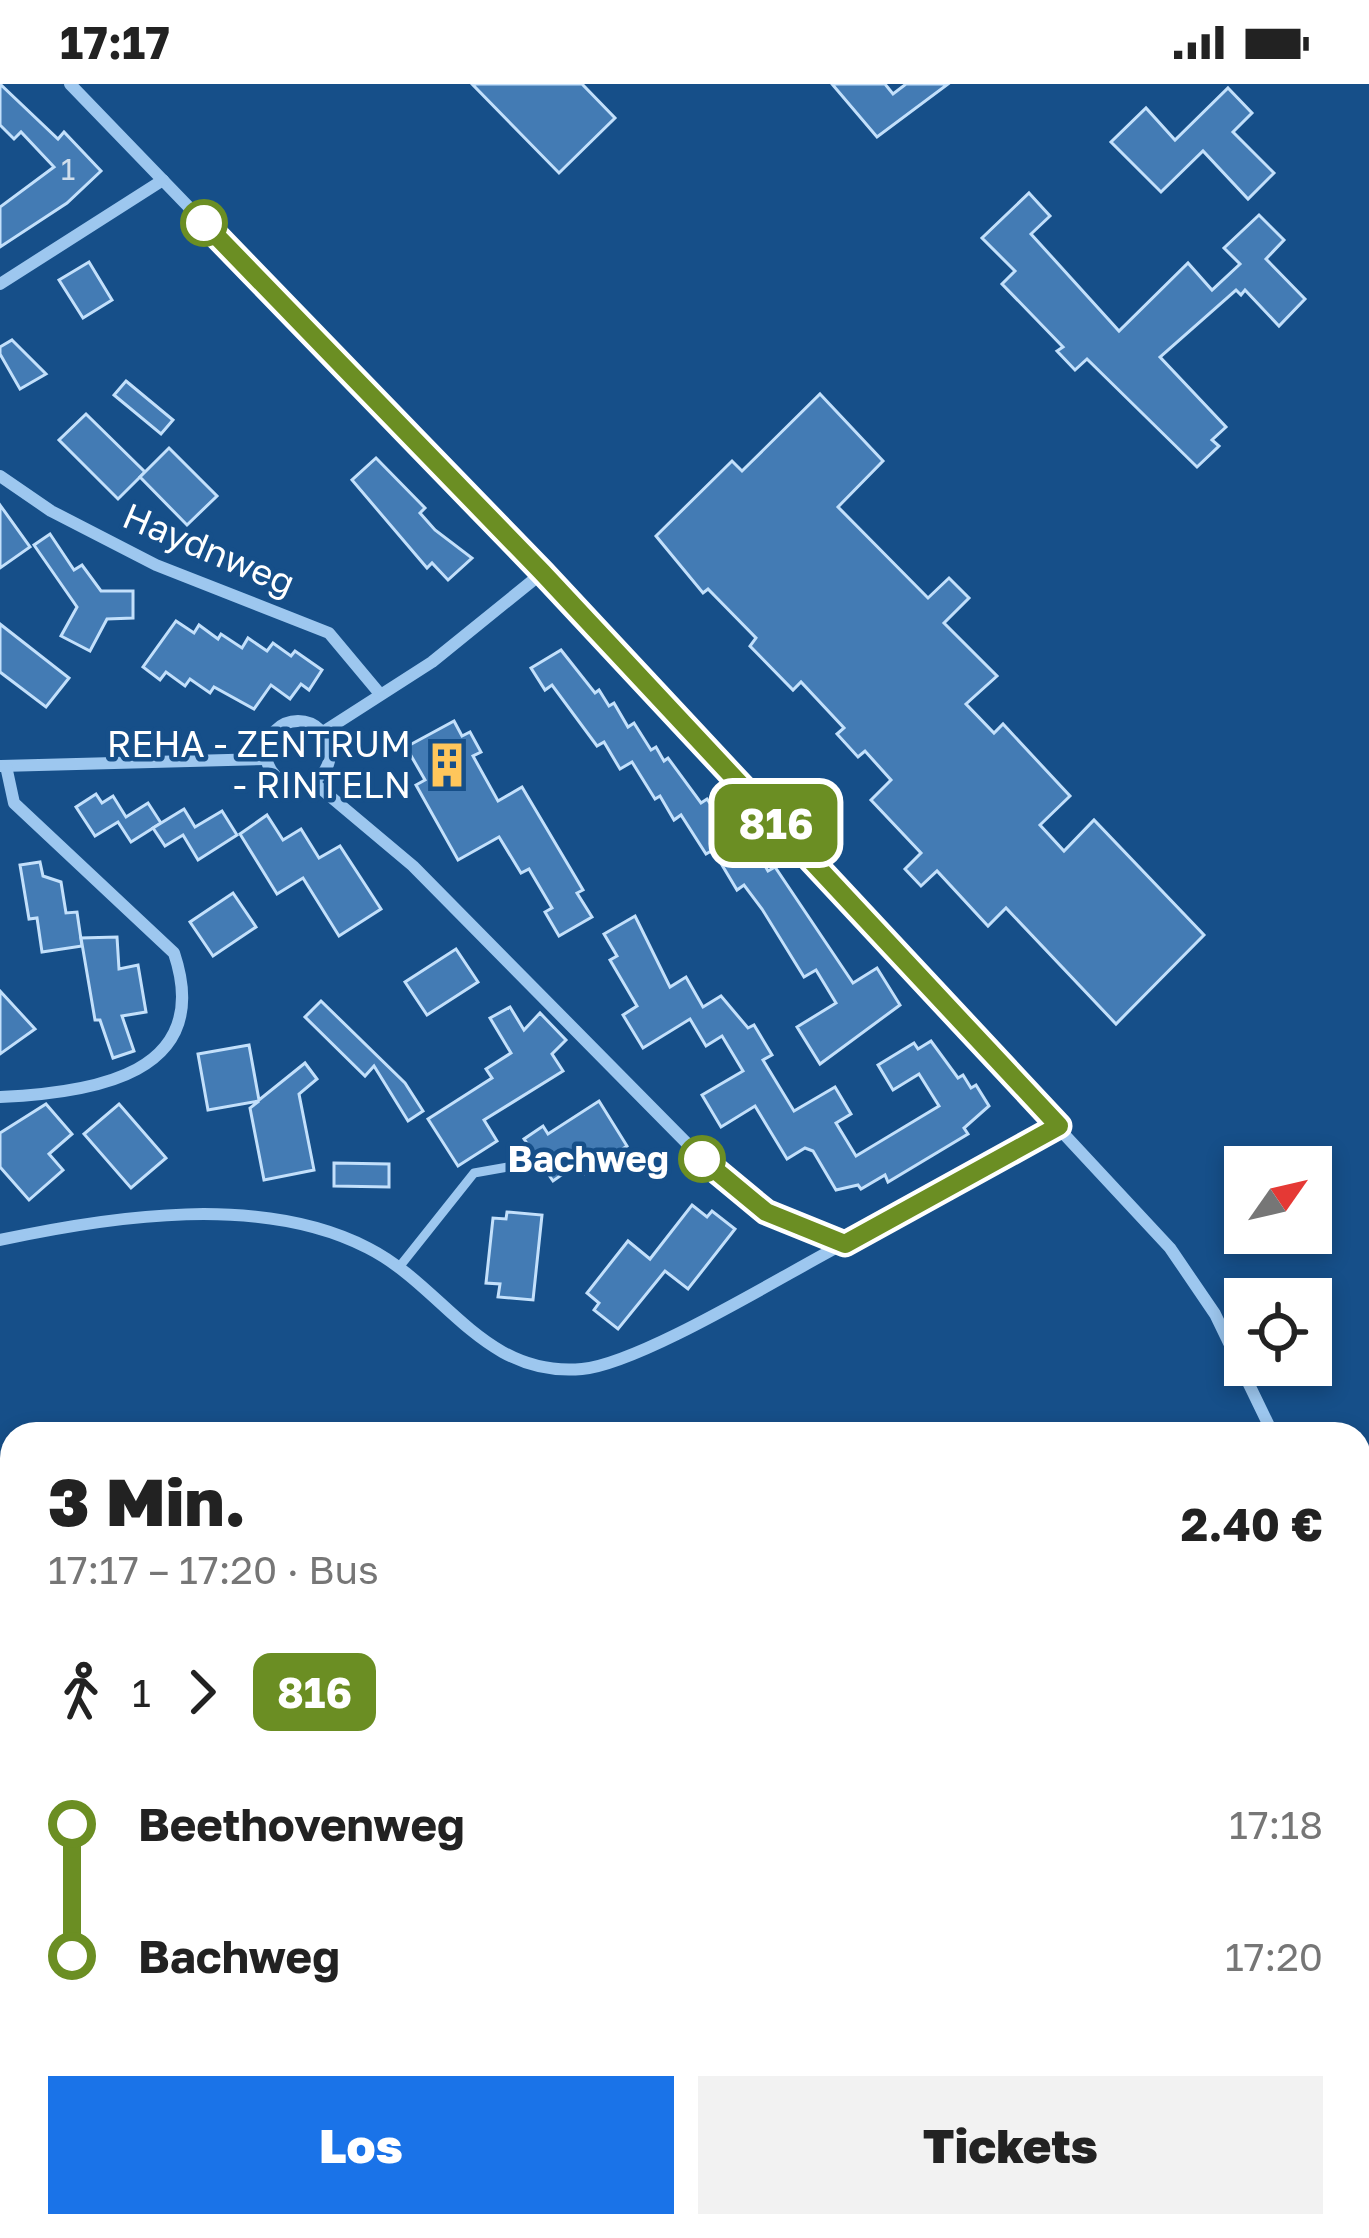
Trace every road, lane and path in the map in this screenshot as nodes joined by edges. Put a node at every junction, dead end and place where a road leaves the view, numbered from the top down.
1 (70, 84) edge
2 (163, 180) junction
3 (0, 284) edge
4 (0, 476) edge
5 (542, 572) junction
6 (380, 694) junction
7 (323, 732) junction
8 (266, 759) junction
9 (3, 766) edge
10 (314, 782) junction
11 (0, 1097) edge
12 (1059, 1126) junction
13 (525, 1164) dead end
14 (0, 1240) edge
15 (845, 1244) junction
16 (400, 1266) junction
17 (1267, 1422) edge

1 - 2 street
2 - 3 street
2 - 5 street
4 - 6 street, Haydnweg
5 - 6 street
5 - 12 street
6 - 7 street
7 - 8 street
7 - 10 street
8 - 9 street
8 - 10 street
9 - 11 street
10 - 15 street
12 - 15 street
12 - 17 street
13 - 16 lane
14 - 16 street
15 - 16 street

